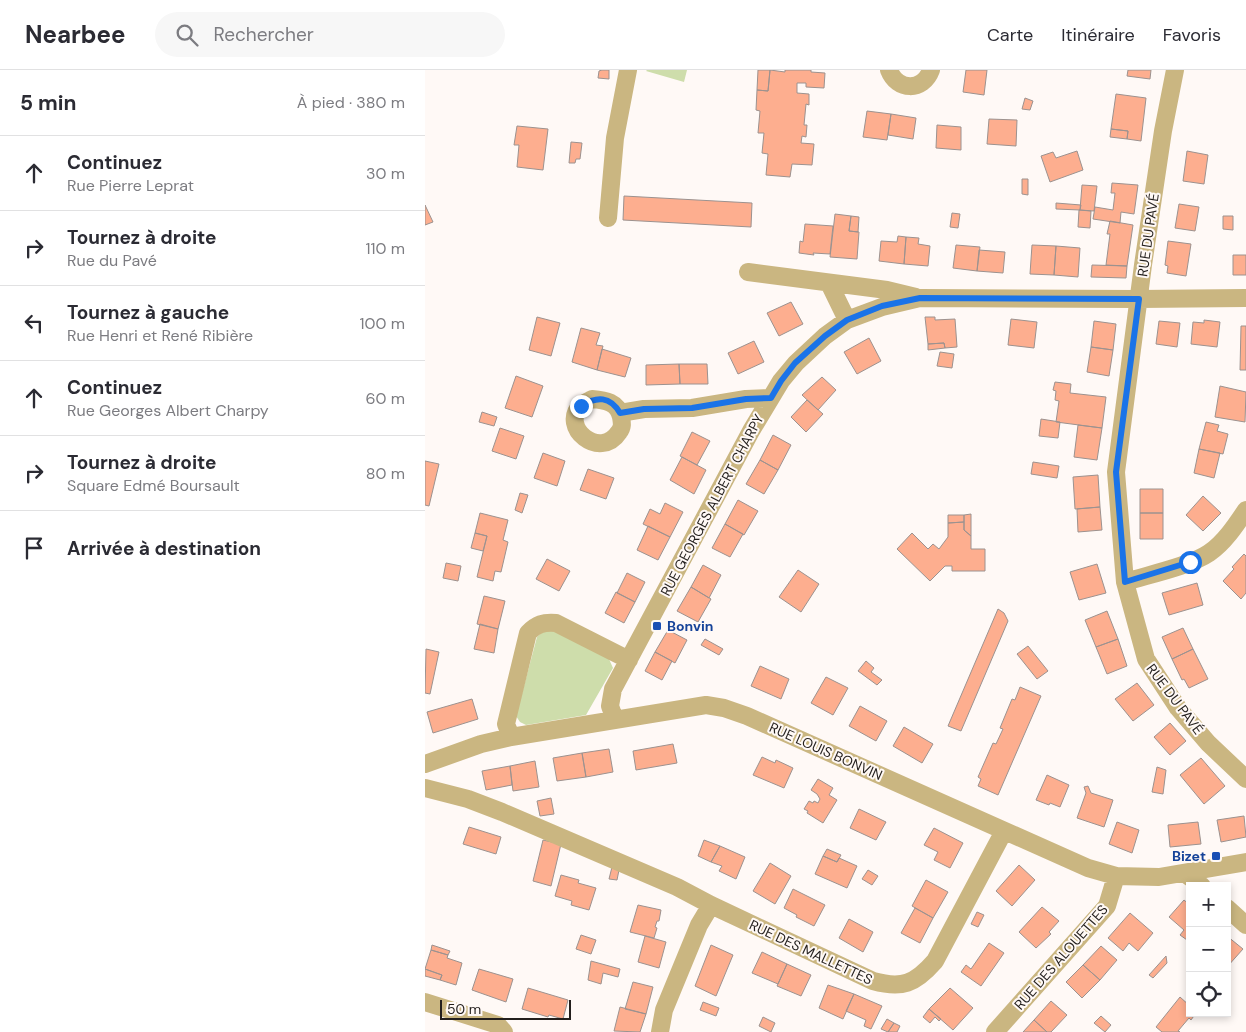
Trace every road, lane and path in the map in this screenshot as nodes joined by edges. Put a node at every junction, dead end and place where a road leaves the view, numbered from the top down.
1 (628, 70) edge
2 (889, 70) edge
3 (931, 70) edge
4 (1175, 70) edge
5 (607, 218) dead end
6 (749, 272) dead end
7 (829, 283) junction
8 (920, 298) junction
9 (1246, 298) edge
10 (1139, 299) junction
11 (847, 320) junction
12 (771, 398) junction
13 (620, 413) dead end
14 (1246, 510) edge
15 (1125, 582) junction
16 (629, 660) junction
17 (615, 720) junction
18 (511, 737) junction
19 (425, 764) edge
20 (1246, 779) edge
21 (425, 788) edge
22 (1003, 831) junction
23 (1246, 862) edge
24 (1184, 873) junction
25 (1115, 876) junction
26 (1196, 882) edge
27 (711, 905) junction
28 (1231, 912) edge
29 (1246, 925) edge
30 (425, 1002) edge
31 (504, 1032) edge
32 (660, 1032) edge
33 (995, 1032) edge

1 - 5 street
2 - 3 street
4 - 10 street, RUE DU PAVÉ
6 - 7 street
7 - 8 street
7 - 11 street
8 - 10 street
8 - 11 street, RUE GEORGES ALBERT CHARPY
9 - 10 street
10 - 15 street, RUE DU PAVÉ
11 - 12 street, RUE GEORGES ALBERT CHARPY
12 - 13 street
12 - 16 street, RUE GEORGES ALBERT CHARPY
14 - 15 street
15 - 20 street, RUE DU PAVÉ
16 - 17 street, RUE GEORGES ALBERT CHARPY
16 - 18 street
17 - 18 street, RUE LOUIS BONVIN
17 - 22 street, RUE LOUIS BONVIN
18 - 19 street, RUE LOUIS BONVIN
21 - 27 street, RUE DES MALLETTES
22 - 25 street
22 - 27 street, RUE DES MALLETTES
23 - 24 street
24 - 25 street
24 - 26 street
25 - 33 street, RUE DES ALOUETTES
27 - 32 street
28 - 29 street
30 - 31 street

